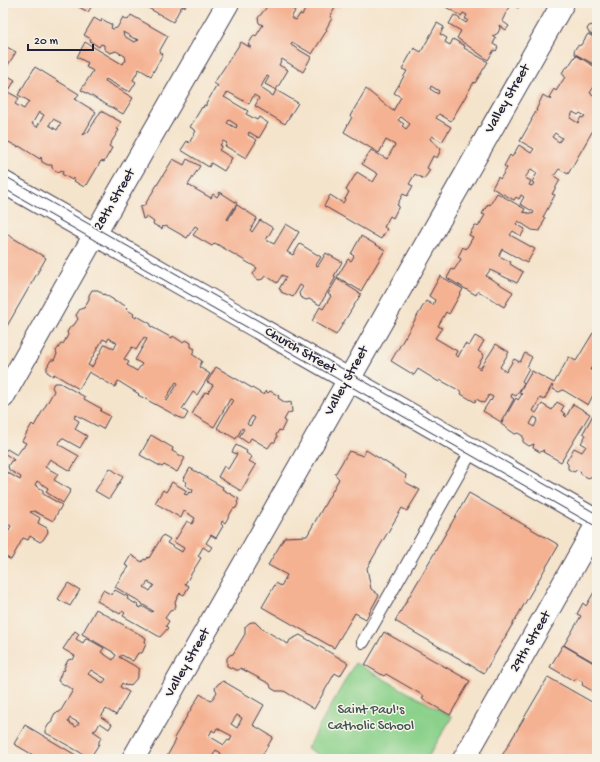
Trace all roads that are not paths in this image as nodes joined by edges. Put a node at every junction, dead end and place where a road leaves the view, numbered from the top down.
1 (228, 3) edge
2 (563, 3) edge
3 (3, 182) edge
4 (95, 234) junction
5 (349, 378) junction
6 (3, 397) edge
7 (472, 450) junction
8 (597, 521) edge
9 (597, 524) edge
10 (362, 642) dead end
11 (133, 759) edge
12 (464, 759) edge

1 - 4 street, 28th Street
2 - 5 street, Valley Street
3 - 4 street, Church Street
4 - 5 street, Church Street
4 - 6 street, 28th Street
5 - 7 street, Church Street
5 - 11 street, Valley Street
7 - 8 street, Church Street
7 - 10 lane
9 - 12 street, 29th Street

